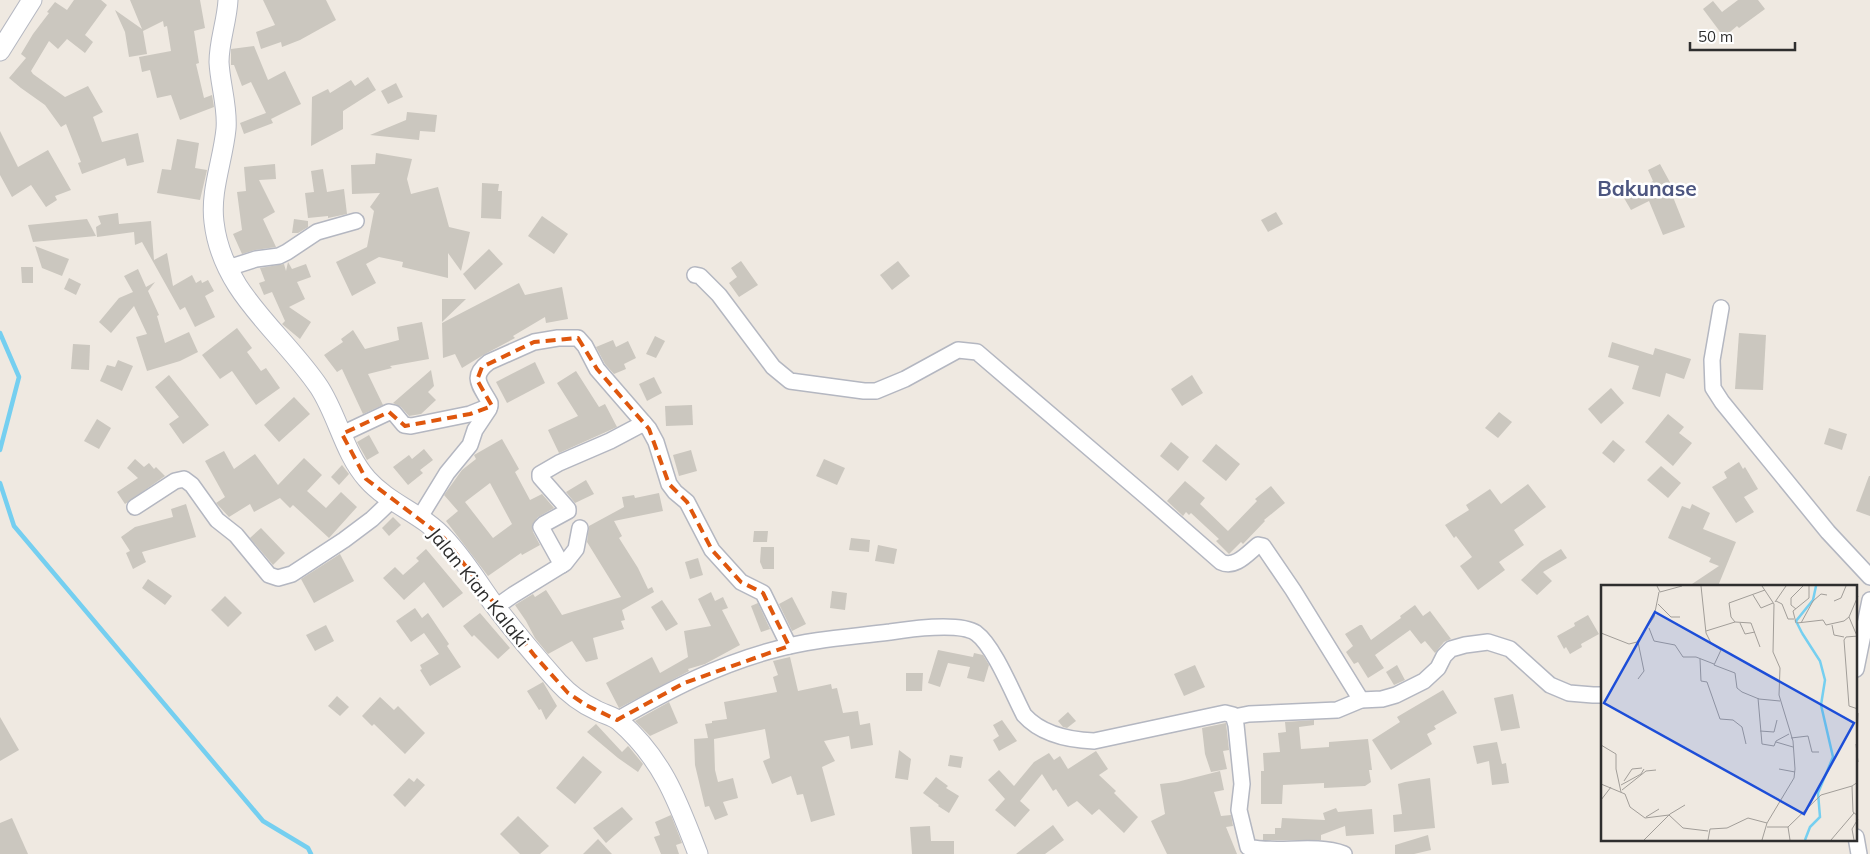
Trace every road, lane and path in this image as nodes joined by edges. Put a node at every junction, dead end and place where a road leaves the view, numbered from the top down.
1 (32, 0) edge
2 (228, 0) edge
3 (0, 51) edge
4 (352, 224) dead end
5 (228, 268) junction
6 (695, 275) dead end
7 (1721, 308) dead end
8 (490, 406) junction
9 (644, 423) junction
10 (342, 434) junction
11 (392, 500) junction
12 (135, 507) dead end
13 (420, 517) junction
14 (580, 528) dead end
15 (562, 565) junction
16 (1870, 577) edge
17 (1870, 600) edge
18 (496, 607) junction
19 (789, 646) junction
20 (1858, 659) edge
21 (1601, 694) edge
22 (1361, 700) junction
23 (1234, 717) junction
24 (617, 720) junction
25 (698, 854) edge
26 (1344, 854) edge

1 - 3 street
2 - 5 street, Jalan Kian Kalaki
4 - 5 street
5 - 10 street, Jalan Kian Kalaki
6 - 22 street
7 - 16 street
8 - 9 street
8 - 10 street
8 - 13 street
9 - 15 street
9 - 19 street
10 - 11 street, Jalan Kian Kalaki
11 - 12 street
11 - 13 street, Jalan Kian Kalaki
13 - 18 street, Jalan Kian Kalaki
14 - 15 street
15 - 18 street
17 - 20 street
18 - 24 street, Jalan Kian Kalaki
19 - 23 street
19 - 24 street
21 - 22 street
22 - 23 street
23 - 26 street
24 - 25 street, Jalan Kian Kalaki

